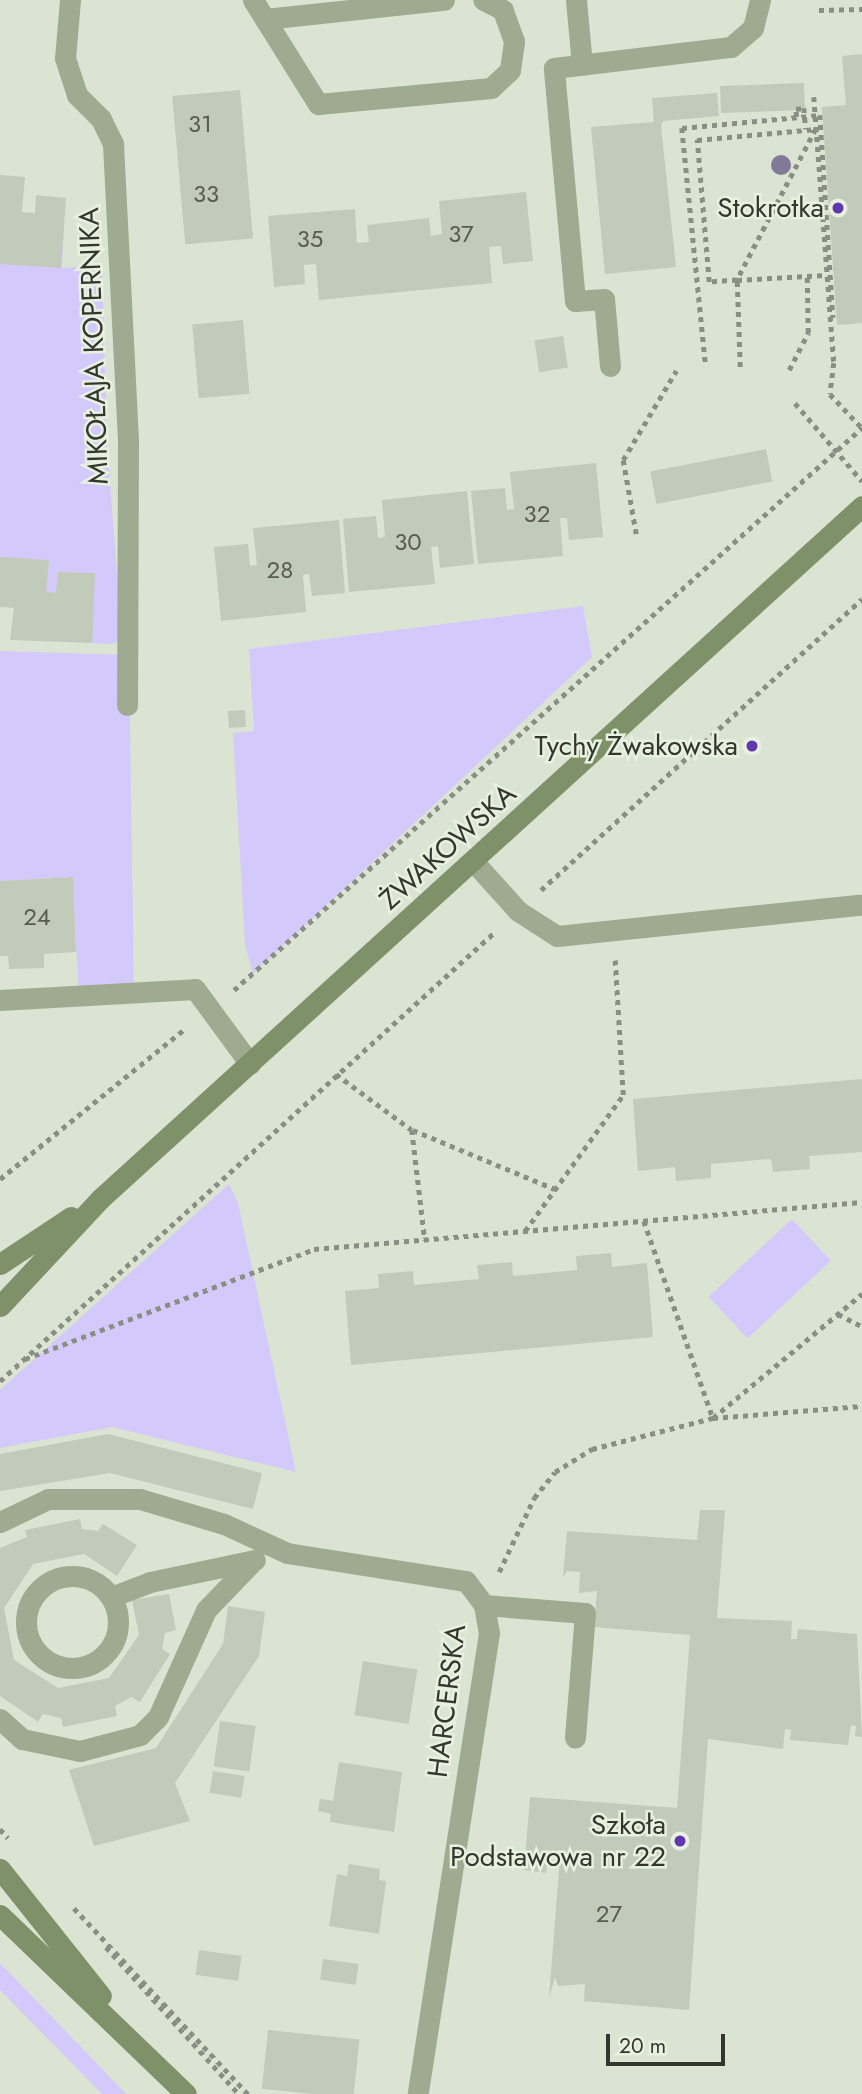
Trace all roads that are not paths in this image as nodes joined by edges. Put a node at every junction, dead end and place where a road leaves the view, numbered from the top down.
1 (70, 0) edge
2 (253, 0) edge
3 (444, 0) edge
4 (483, 0) edge
5 (576, 0) edge
6 (760, 0) edge
7 (265, 19) junction
8 (582, 65) junction
9 (610, 366) dead end
10 (862, 506) edge
11 (127, 705) dead end
12 (474, 861) junction
13 (859, 905) dead end
14 (0, 1000) edge
15 (250, 1064) junction
16 (100, 1199) junction
17 (0, 1264) edge
18 (0, 1306) edge
19 (0, 1522) edge
20 (287, 1553) junction
21 (254, 1560) junction
22 (111, 1597) junction
23 (484, 1605) junction
24 (0, 1719) edge
25 (575, 1738) dead end
26 (0, 1869) edge
27 (0, 1914) edge
28 (151, 2057) junction
29 (186, 2094) edge
30 (418, 2094) edge

1 - 11 street, MIKOŁAJA KOPERNIKA
2 - 7 street
3 - 7 street
4 - 7 street
5 - 8 street
6 - 8 street
8 - 9 street
10 - 12 street, ŻWAKOWSKA
12 - 13 street
12 - 15 street, ŻWAKOWSKA
14 - 15 street
15 - 16 street, ŻWAKOWSKA
16 - 17 street, ŻWAKOWSKA
16 - 18 street, ŻWAKOWSKA
19 - 20 street
20 - 21 street
20 - 23 street, HARCERSKA
21 - 22 street
21 - 24 street
22 - 22 street
23 - 25 street
23 - 30 street, HARCERSKA
26 - 28 street
27 - 28 street
28 - 29 street

